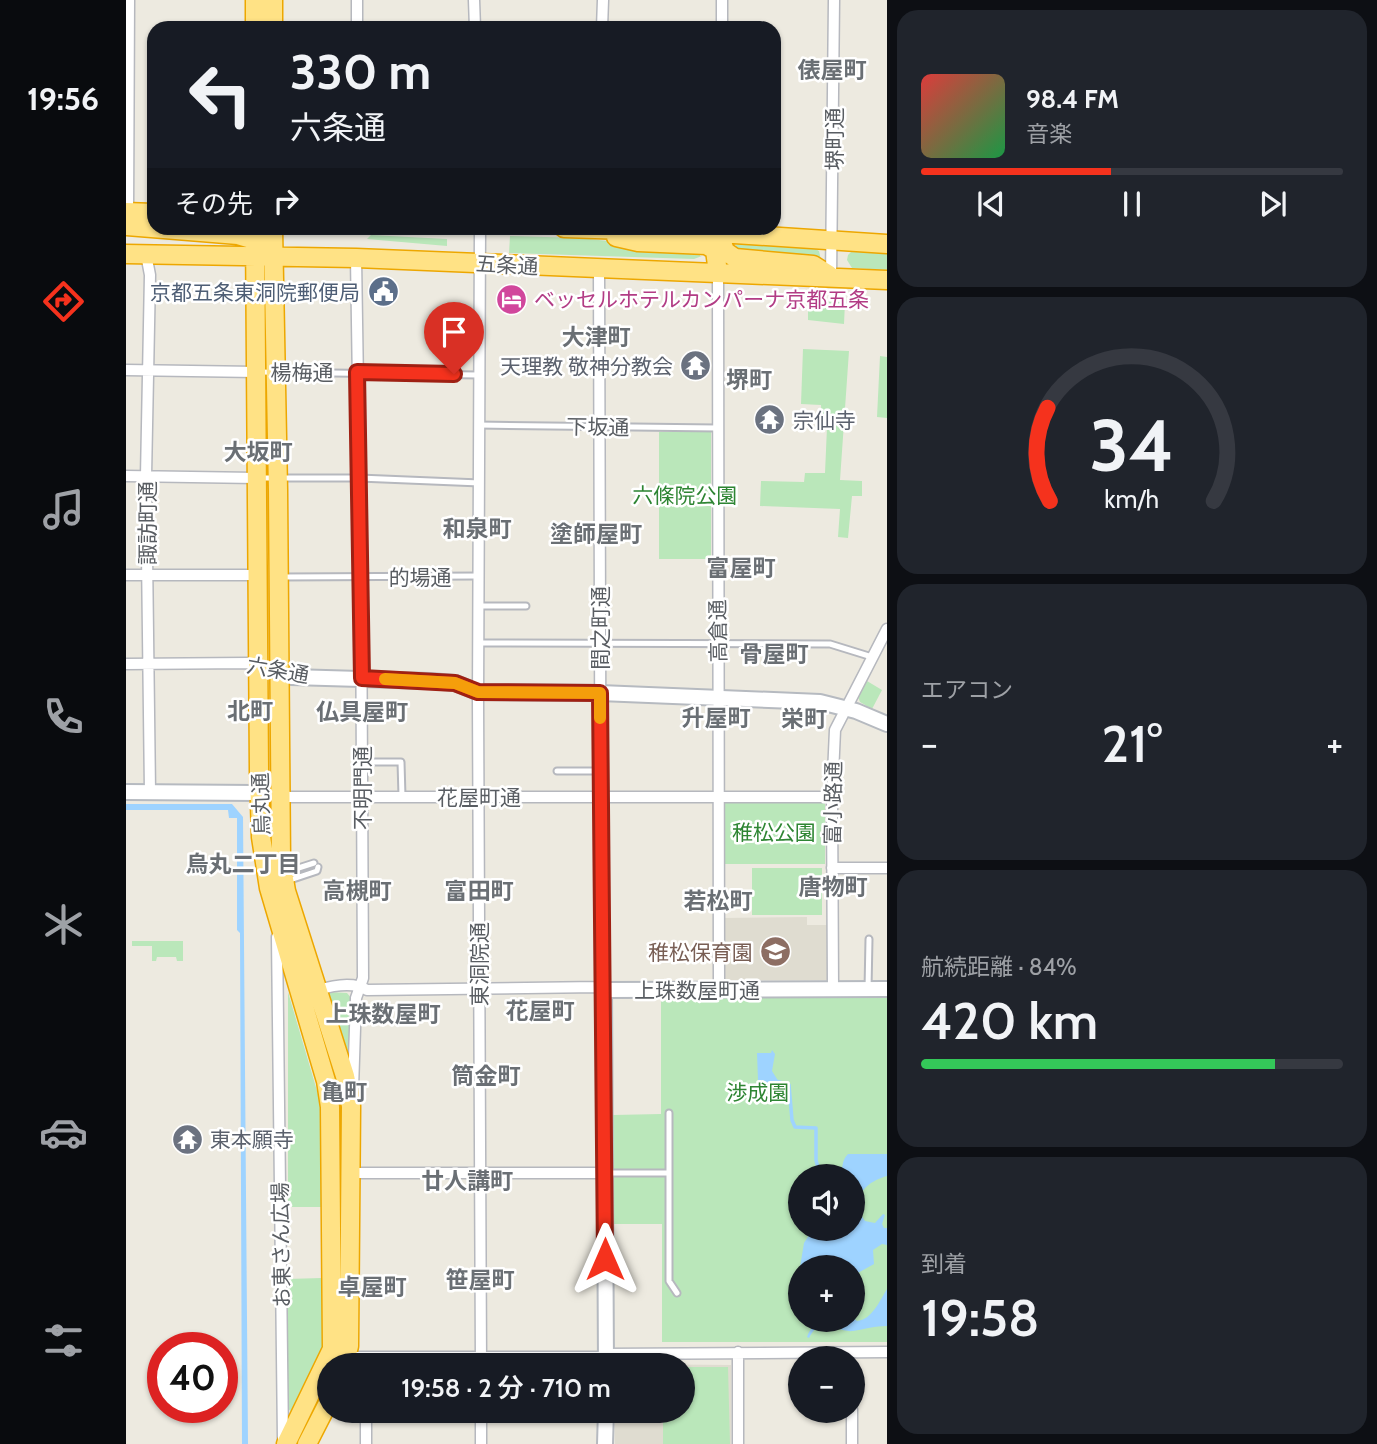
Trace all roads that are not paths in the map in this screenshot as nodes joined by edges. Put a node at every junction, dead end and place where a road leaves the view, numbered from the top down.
1 (129, 0) edge
2 (255, 0) edge
3 (273, 0) edge
4 (357, 0) edge
5 (474, 0) edge
6 (603, 0) edge
7 (722, 0) edge
8 (834, 0) edge
9 (255, 21) edge
10 (273, 21) edge
11 (357, 21) edge
12 (475, 21) edge
13 (602, 21) edge
14 (722, 21) edge
15 (147, 214) edge
16 (127, 217) edge
17 (147, 220) edge
18 (238, 235) edge
19 (480, 235) edge
20 (613, 235) edge
21 (721, 235) edge
22 (771, 235) edge
23 (833, 241) junction
24 (887, 244) edge
25 (260, 245) edge
26 (126, 254) edge
27 (146, 254) junction
28 (356, 258) junction
29 (480, 264) junction
30 (599, 268) junction
31 (718, 273) junction
32 (831, 278) junction
33 (887, 281) edge
34 (126, 370) edge
35 (148, 370) junction
36 (256, 372) junction
37 (276, 372) junction
38 (357, 372) junction
39 (478, 375) junction
40 (478, 425) junction
41 (599, 428) junction
42 (717, 428) junction
43 (126, 476) edge
44 (146, 476) junction
45 (257, 478) junction
46 (278, 478) junction
47 (359, 478) junction
48 (480, 484) junction
49 (126, 575) edge
50 (147, 575) junction
51 (258, 575) junction
52 (478, 576) junction
53 (278, 577) junction
54 (361, 577) junction
55 (478, 606) junction
56 (526, 606) dead end
57 (887, 629) edge
58 (478, 643) junction
59 (601, 643) junction
60 (718, 644) junction
61 (872, 657) junction
62 (147, 663) junction
63 (126, 664) edge
64 (259, 667) junction
65 (279, 673) junction
66 (362, 678) junction
67 (478, 692) junction
68 (600, 693) junction
69 (719, 698) junction
70 (846, 708) junction
71 (887, 724) edge
72 (362, 762) junction
73 (557, 771) dead end
74 (600, 771) junction
75 (126, 792) edge
76 (150, 792) junction
77 (260, 793) junction
78 (279, 796) junction
79 (362, 796) junction
80 (402, 796) junction
81 (718, 796) junction
82 (478, 797) junction
83 (600, 797) junction
84 (832, 797) junction
85 (316, 865) dead end
86 (832, 868) junction
87 (887, 868) edge
88 (284, 878) junction
89 (277, 919) junction
90 (869, 939) dead end
91 (360, 985) junction
92 (479, 988) junction
93 (833, 989) junction
94 (869, 989) junction
95 (887, 989) edge
96 (604, 990) junction
97 (719, 990) junction
98 (309, 994) junction
99 (351, 1106) junction
100 (669, 1113) dead end
101 (330, 1173) junction
102 (351, 1173) junction
103 (605, 1173) junction
104 (480, 1174) junction
105 (669, 1174) junction
106 (677, 1293) dead end
107 (738, 1352) junction
108 (887, 1352) edge
109 (335, 1353) edge
110 (343, 1353) edge
111 (481, 1353) edge
112 (606, 1353) edge
113 (788, 1353) edge
114 (865, 1354) edge
115 (695, 1355) edge
116 (317, 1396) edge
117 (318, 1423) edge
118 (366, 1423) edge
119 (481, 1423) edge
120 (606, 1423) edge
121 (852, 1423) edge
122 (285, 1444) edge
123 (307, 1444) edge
124 (366, 1444) edge
125 (481, 1444) edge
126 (606, 1444) edge
127 (738, 1444) edge
128 (852, 1444) edge

1 - 16 street
2 - 9 highway
3 - 10 highway
4 - 11 street
5 - 12 street
6 - 13 street
7 - 14 street
8 - 23 street, 堺町通
15 - 16 highway
16 - 17 highway
18 - 25 highway
19 - 29 street, 東洞院通
20 - 31 highway
21 - 32 highway
22 - 23 highway
23 - 24 highway
23 - 32 street, 堺町通
25 - 27 highway, 五条通
25 - 28 highway, 五条通
25 - 36 highway, 烏丸通
25 - 37 highway, 烏丸通
26 - 27 highway, 五条通
27 - 35 street, 諏訪町通
28 - 29 highway, 五条通
28 - 38 street, 不明門通
29 - 30 highway, 五条通
29 - 39 street, 東洞院通
30 - 31 highway, 五条通
30 - 41 street, 間之町通
31 - 32 highway, 五条通
31 - 42 street, 高倉通
32 - 33 highway, 五条通
34 - 35 street, 楊梅通
35 - 36 street, 楊梅通
35 - 44 street, 諏訪町通
36 - 37 lane, 楊梅通
36 - 45 highway, 烏丸通
37 - 38 lane, 楊梅通
37 - 46 highway, 烏丸通
38 - 39 lane, 楊梅通
38 - 47 street, 不明門通
39 - 40 street, 東洞院通
40 - 41 lane, 下坂通
40 - 48 street, 東洞院通
41 - 42 lane, 下坂通
41 - 59 street, 間之町通
42 - 60 street, 高倉通
43 - 44 street
44 - 45 street
44 - 50 street, 諏訪町通
45 - 46 lane
45 - 51 highway, 烏丸通
46 - 47 lane
46 - 53 highway, 烏丸通
47 - 48 lane
47 - 54 street, 不明門通
48 - 52 street, 東洞院通
49 - 50 street
50 - 51 street
50 - 62 street, 諏訪町通
51 - 64 highway, 烏丸通
52 - 54 lane, 的場通
52 - 55 street, 東洞院通
53 - 54 lane, 的場通
53 - 65 highway, 烏丸通
54 - 66 street, 不明門通
55 - 56 lane
55 - 58 street, 東洞院通
57 - 61 street, 富小路通
58 - 59 lane
58 - 67 street, 東洞院通
59 - 60 lane
59 - 68 street, 間之町通
60 - 61 lane
60 - 69 street, 高倉通
61 - 70 street, 富小路通
62 - 63 street, 六条通
62 - 64 street, 六条通
62 - 76 street, 諏訪町通
64 - 65 street, 六条通
64 - 77 highway, 烏丸通
65 - 66 street, 六条通
65 - 78 highway, 烏丸通
66 - 67 street, 六条通
66 - 72 street, 不明門通
67 - 68 street, 六条通
67 - 82 street, 東洞院通
68 - 69 street, 六条通
68 - 74 street, 間之町通
69 - 70 street, 六条通
69 - 81 street, 高倉通
70 - 71 street, 六条通
70 - 84 street, 富小路通
72 - 79 street, 不明門通
72 - 80 lane
73 - 74 lane
74 - 83 street, 間之町通
75 - 76 street, 花屋町通
76 - 77 street, 花屋町通
77 - 78 street, 花屋町通
77 - 89 highway, 烏丸通
78 - 79 street, 花屋町通
78 - 88 highway, 烏丸通
79 - 80 street, 花屋町通
79 - 91 street, 不明門通
80 - 82 street, 花屋町通
81 - 83 street, 花屋町通
81 - 84 street, 花屋町通
81 - 97 street, 高倉通
82 - 83 street, 花屋町通
82 - 92 street, 東洞院通
83 - 96 street, 間之町通
84 - 86 street, 富小路通
85 - 88 lane
86 - 87 street
86 - 93 street, 富小路通
88 - 98 highway, 烏丸通
89 - 98 highway, 烏丸通
89 - 122 street, お東さん広場
90 - 94 lane
91 - 92 street, 上珠数屋町通
91 - 98 street, 上珠数屋町通
91 - 99 street, 不明門通
92 - 96 street, 上珠数屋町通
92 - 104 street, 東洞院通
93 - 94 street, 上珠数屋町通
93 - 97 street, 上珠数屋町通
94 - 95 street, 上珠数屋町通
96 - 97 street, 上珠数屋町通
96 - 103 street, 間之町通
98 - 99 highway, 烏丸通
98 - 101 highway, 烏丸通
99 - 102 highway, 烏丸通
100 - 105 lane
101 - 102 highway
101 - 109 highway, 烏丸通
102 - 104 street
102 - 110 highway, 烏丸通
103 - 104 street
103 - 105 lane
103 - 112 street, 間之町通
104 - 111 street, 東洞院通
105 - 106 lane
107 - 113 street
107 - 115 street
107 - 127 street
108 - 114 street
116 - 122 highway, 烏丸通
117 - 123 highway
118 - 124 street
119 - 125 street
120 - 126 street
121 - 128 street

